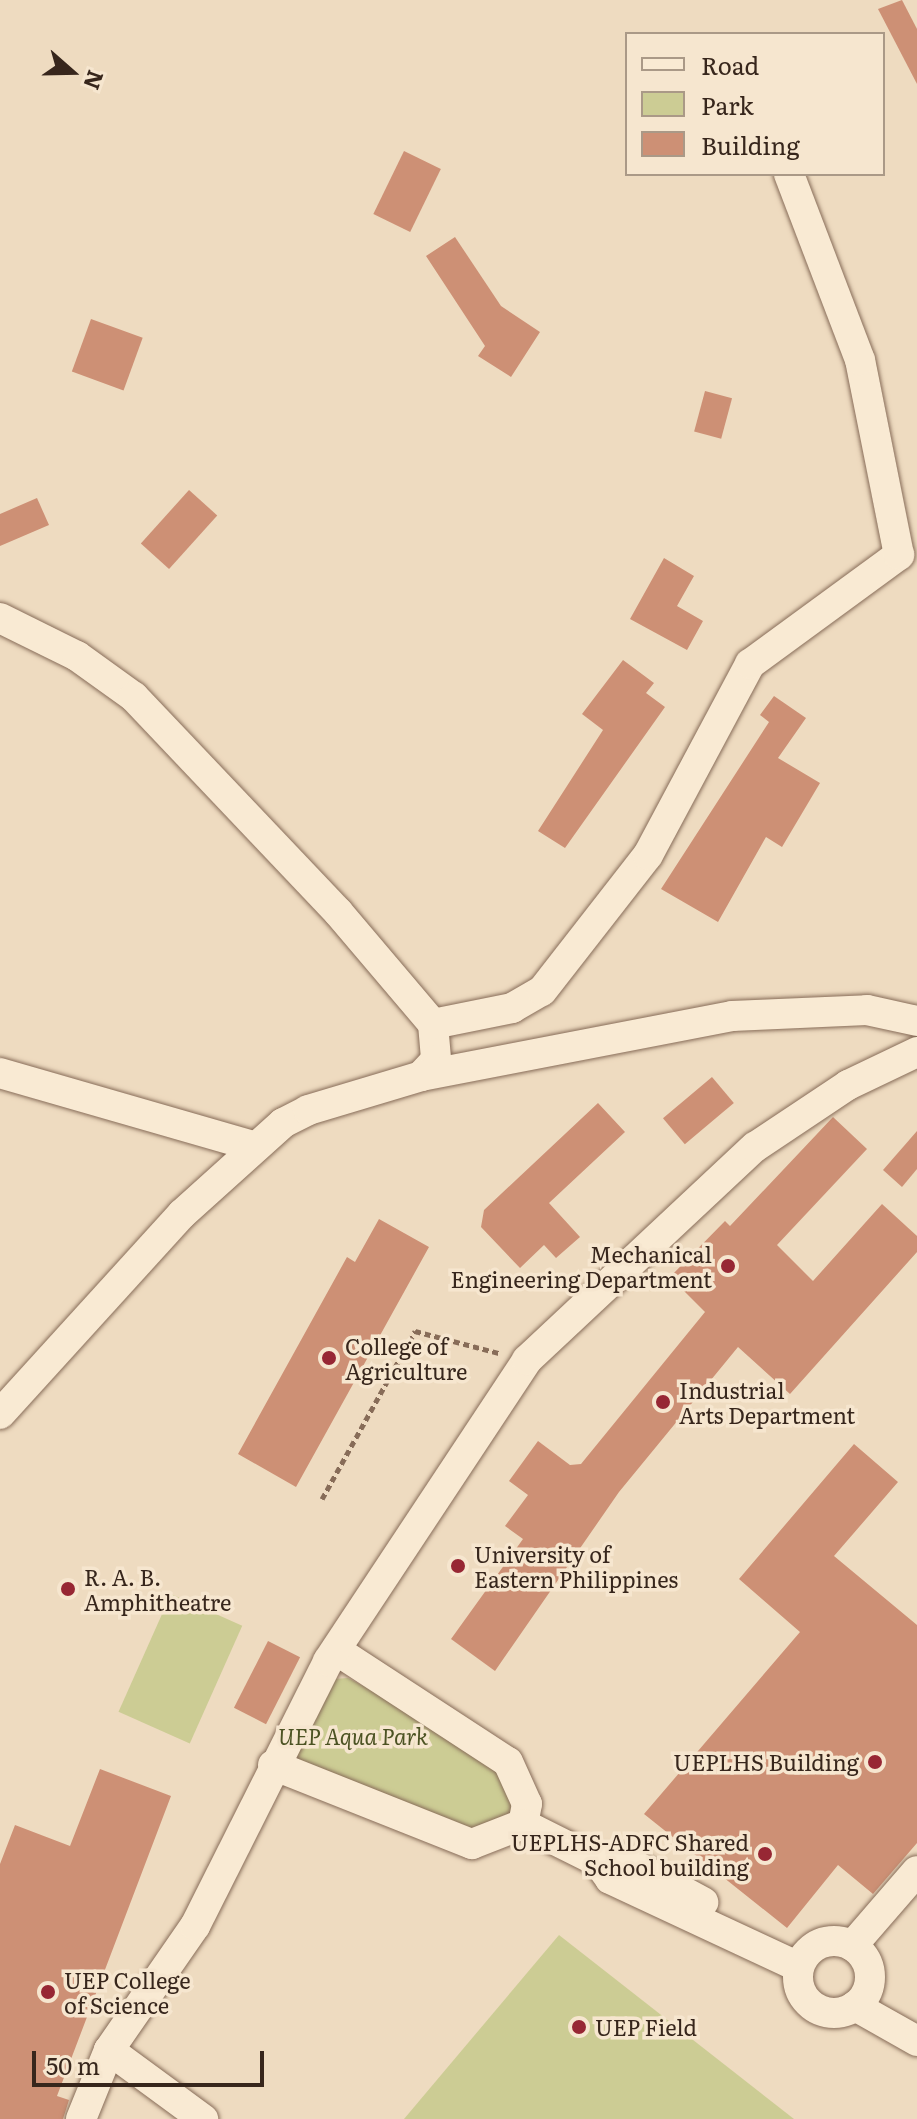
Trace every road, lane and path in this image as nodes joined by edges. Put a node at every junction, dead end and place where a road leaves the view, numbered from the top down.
1 (790, 176) edge
2 (0, 618) edge
3 (917, 1021) edge
4 (433, 1024) junction
5 (917, 1052) edge
6 (0, 1073) edge
7 (421, 1076) junction
8 (256, 1147) junction
9 (527, 1360) junction
10 (0, 1414) edge
11 (322, 1499) dead end
12 (336, 1650) junction
13 (273, 1765) junction
14 (523, 1824) junction
15 (917, 1871) edge
16 (852, 1946) junction
17 (802, 1962) junction
18 (860, 1999) junction
19 (917, 2016) edge
20 (917, 2041) edge
21 (109, 2050) junction
22 (81, 2119) edge
23 (203, 2119) edge

1 - 4 street
2 - 4 street
3 - 7 street
4 - 7 street
5 - 9 street
6 - 8 street
7 - 8 street
8 - 10 street
9 - 11 path
9 - 12 street
12 - 13 street
12 - 14 street
13 - 14 street
13 - 21 street
14 - 17 street
15 - 16 street
16 - 17 street
16 - 18 street
17 - 18 street
18 - 19 street
18 - 20 street
21 - 22 street
21 - 23 street

